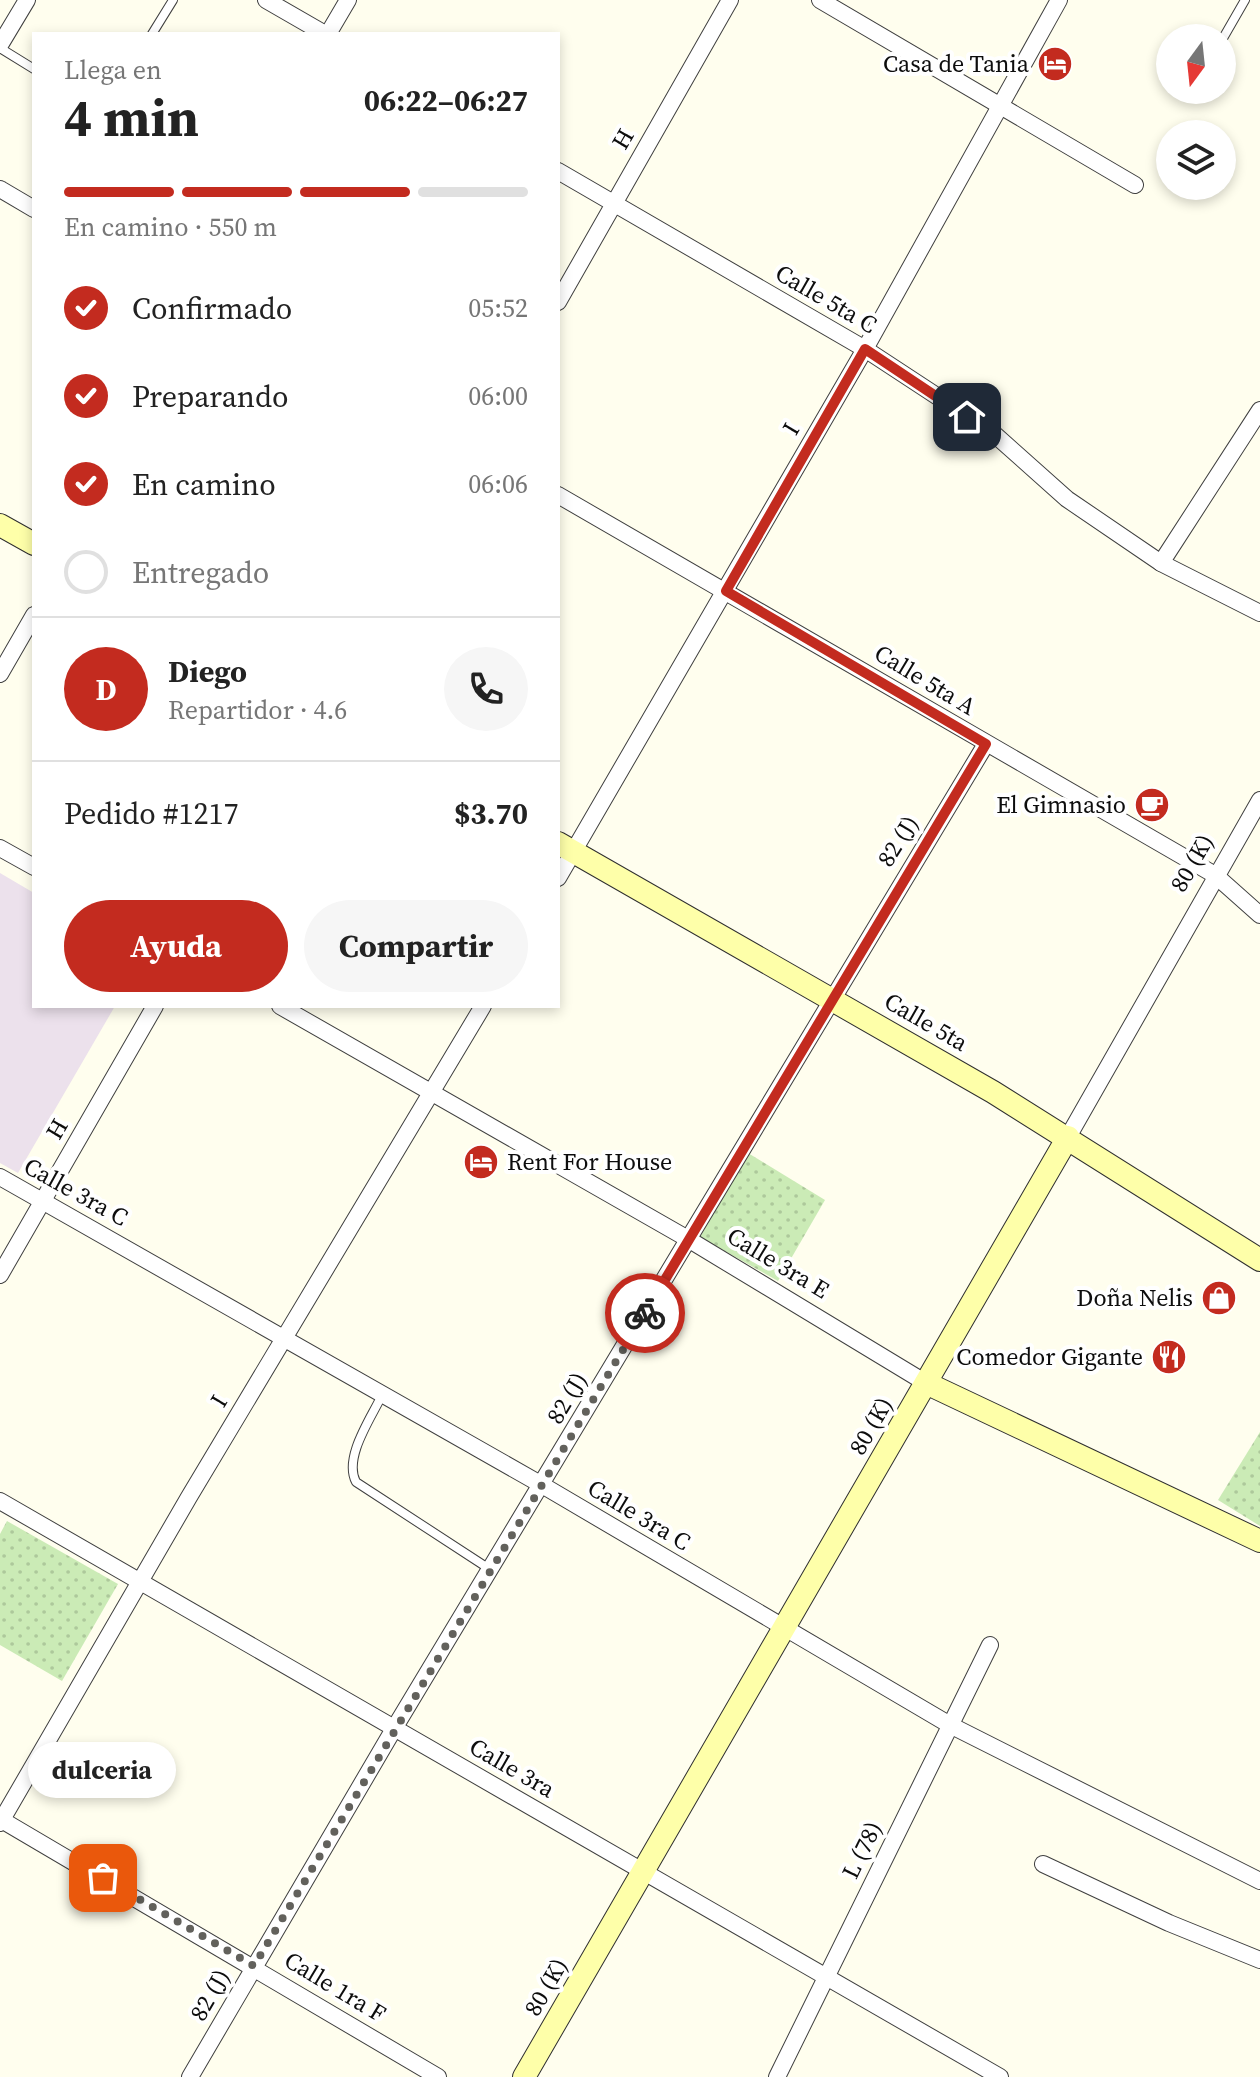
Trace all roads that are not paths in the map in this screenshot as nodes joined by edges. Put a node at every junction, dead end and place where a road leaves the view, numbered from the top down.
1 (27, 0) edge
2 (173, 0) edge
3 (266, 0) edge
4 (348, 0) edge
5 (730, 0) edge
6 (820, 0) edge
7 (1059, 0) edge
8 (1245, 0) edge
9 (1231, 24) edge
10 (153, 32) edge
11 (322, 32) edge
12 (327, 32) edge
13 (0, 47) edge
14 (32, 68) edge
15 (1000, 104) junction
16 (560, 172) edge
17 (1135, 185) dead end
18 (0, 189) edge
19 (613, 203) junction
20 (32, 208) edge
21 (560, 298) edge
22 (865, 349) junction
23 (1258, 418) edge
24 (560, 496) edge
25 (0, 525) edge
26 (32, 543) edge
27 (1161, 563) junction
28 (726, 591) junction
29 (1260, 613) edge
30 (32, 618) edge
31 (0, 674) edge
32 (986, 744) junction
33 (1260, 800) edge
34 (566, 847) edge
35 (0, 848) edge
36 (32, 866) edge
37 (560, 870) edge
38 (1215, 875) junction
39 (1260, 915) edge
40 (832, 997) junction
41 (154, 1008) edge
42 (284, 1008) edge
43 (482, 1008) edge
44 (433, 1092) junction
45 (1068, 1137) junction
46 (0, 1177) edge
47 (43, 1202) junction
48 (688, 1239) junction
49 (1260, 1260) edge
50 (0, 1275) edge
51 (286, 1337) junction
52 (926, 1383) junction
53 (383, 1393) junction
54 (542, 1485) junction
55 (0, 1501) edge
56 (1260, 1541) edge
57 (492, 1570) junction
58 (140, 1580) junction
59 (783, 1629) junction
60 (990, 1645) dead end
61 (950, 1725) junction
62 (395, 1727) junction
63 (1, 1821) edge
64 (1043, 1864) dead end
65 (643, 1872) junction
66 (1260, 1881) edge
67 (1260, 1960) edge
68 (254, 1966) junction
69 (827, 1975) junction
70 (190, 2077) edge
71 (438, 2077) edge
72 (524, 2077) edge
73 (777, 2077) edge
74 (1000, 2077) edge

1 - 13 street
2 - 10 lane
3 - 11 street
4 - 12 street
5 - 19 street, H
6 - 15 street
7 - 15 street, I
8 - 9 lane
13 - 14 lane
15 - 17 street
15 - 22 street, I
16 - 19 street, Calle 5ta C
18 - 20 street
19 - 21 street, H
19 - 22 street, Calle 5ta C
22 - 27 street, Calle 5ta C
22 - 28 street, I
23 - 27 street
24 - 28 street, Calle 5ta A
25 - 26 street
27 - 29 street, Calle 5ta C
28 - 32 street, Calle 5ta A
28 - 34 street, I
30 - 31 street
32 - 38 street, Calle 5ta A
32 - 40 street, 82 (J)
33 - 38 street, 80 (K)
34 - 37 street, I
34 - 40 street, Calle 5ta
35 - 36 street
38 - 39 street, Calle 5ta A
38 - 45 street, 80 (K)
40 - 45 street, Calle 5ta
40 - 48 street, 82 (J)
41 - 47 street, H
42 - 44 street, Calle 3ra E
43 - 44 street, I
44 - 48 street, Calle 3ra E
44 - 51 street, I
45 - 49 street, Calle 5ta
45 - 52 street, 80 (K)
46 - 47 street, Calle 3ra C
47 - 50 street, H
47 - 51 street, Calle 3ra C
48 - 52 street, Calle 3ra E
48 - 54 street, 82 (J)
51 - 53 street, Calle 3ra C
51 - 58 street, I
52 - 56 street, Calle 3ra E
52 - 59 street, 80 (K)
53 - 54 street, Calle 3ra C
53 - 57 lane
54 - 57 street, 82 (J)
54 - 59 street, Calle 3ra C
55 - 58 street, Calle 3ra
57 - 62 street, 82 (J)
58 - 62 street, Calle 3ra
58 - 63 street, I
59 - 61 street, Calle 3ra C
59 - 65 street, 80 (K)
60 - 61 street, L (78)
61 - 66 street, Calle 3ra C
61 - 69 street, L (78)
62 - 65 street, Calle 3ra
62 - 68 street, 82 (J)
63 - 68 street, Calle 1ra F
64 - 67 street
65 - 69 street, Calle 3ra
65 - 72 street, 80 (K)
68 - 70 street, 82 (J)
68 - 71 street, Calle 1ra F
69 - 73 street, L (78)
69 - 74 street, Calle 3ra

